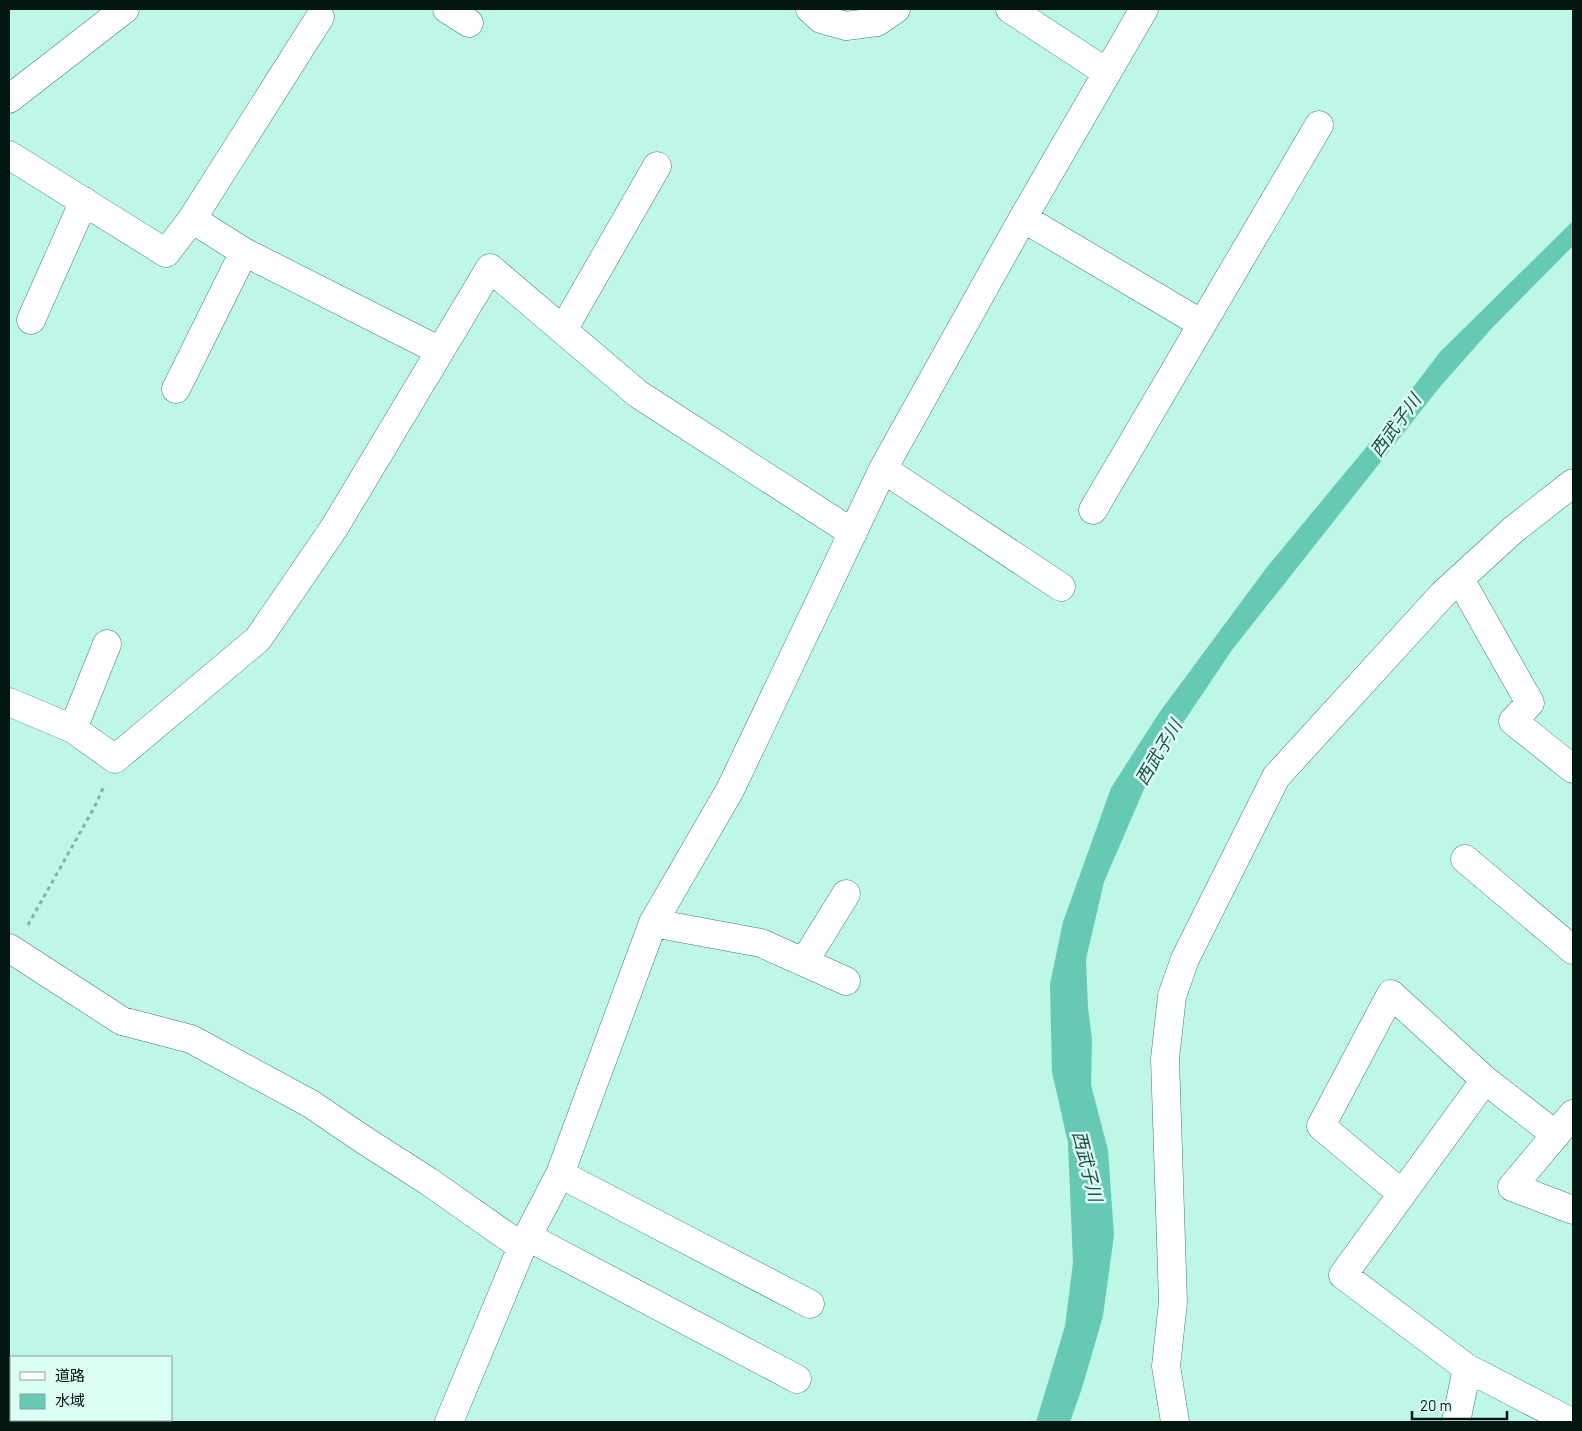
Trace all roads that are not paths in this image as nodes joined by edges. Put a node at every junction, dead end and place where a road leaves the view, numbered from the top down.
1 (126, 9) edge
2 (810, 9) edge
3 (896, 9) edge
4 (1010, 9) edge
5 (1144, 9) edge
6 (320, 18) dead end
7 (1106, 72) junction
8 (9, 99) edge
9 (1319, 125) dead end
10 (9, 155) edge
11 (657, 166) dead end
12 (84, 201) junction
13 (1023, 218) junction
14 (192, 220) junction
15 (244, 252) junction
16 (31, 320) dead end
17 (1202, 324) junction
18 (563, 330) junction
19 (440, 351) junction
20 (176, 389) dead end
21 (883, 468) junction
22 (1573, 484) edge
23 (1093, 510) dead end
24 (853, 533) junction
25 (1460, 579) junction
26 (1061, 588) dead end
27 (107, 644) dead end
28 (9, 702) edge
29 (73, 729) junction
30 (1573, 769) edge
31 (1465, 859) dead end
32 (846, 894) dead end
33 (653, 923) junction
34 (12, 949) edge
35 (1573, 950) edge
36 (804, 962) junction
37 (846, 981) dead end
38 (1485, 1080) junction
39 (1573, 1114) edge
40 (1556, 1135) junction
41 (560, 1174) junction
42 (1402, 1194) junction
43 (1573, 1210) edge
44 (525, 1242) junction
45 (810, 1304) dead end
46 (1467, 1368) junction
47 (797, 1379) dead end
48 (449, 1422) edge
49 (1175, 1422) edge
50 (1456, 1422) edge
51 (1571, 1422) edge

1 - 8 street
2 - 3 street
4 - 7 street
5 - 7 street
6 - 14 street
7 - 13 street
9 - 17 street
10 - 12 street
11 - 18 street
12 - 14 street
12 - 16 street
13 - 17 street
13 - 21 street
14 - 15 street
15 - 19 street
15 - 20 street
17 - 23 street
18 - 19 street
18 - 24 street
19 - 29 street
21 - 24 street
21 - 26 street
22 - 25 street
24 - 33 street
25 - 30 street
25 - 49 street
27 - 29 street
28 - 29 street
31 - 35 street
32 - 36 street
33 - 36 street
33 - 41 street
34 - 44 street
36 - 37 street
38 - 40 street
38 - 42 street
38 - 42 street
39 - 40 street
40 - 43 street
41 - 44 street
41 - 45 street
42 - 46 street
44 - 47 street
44 - 48 street
46 - 50 street
46 - 51 street

